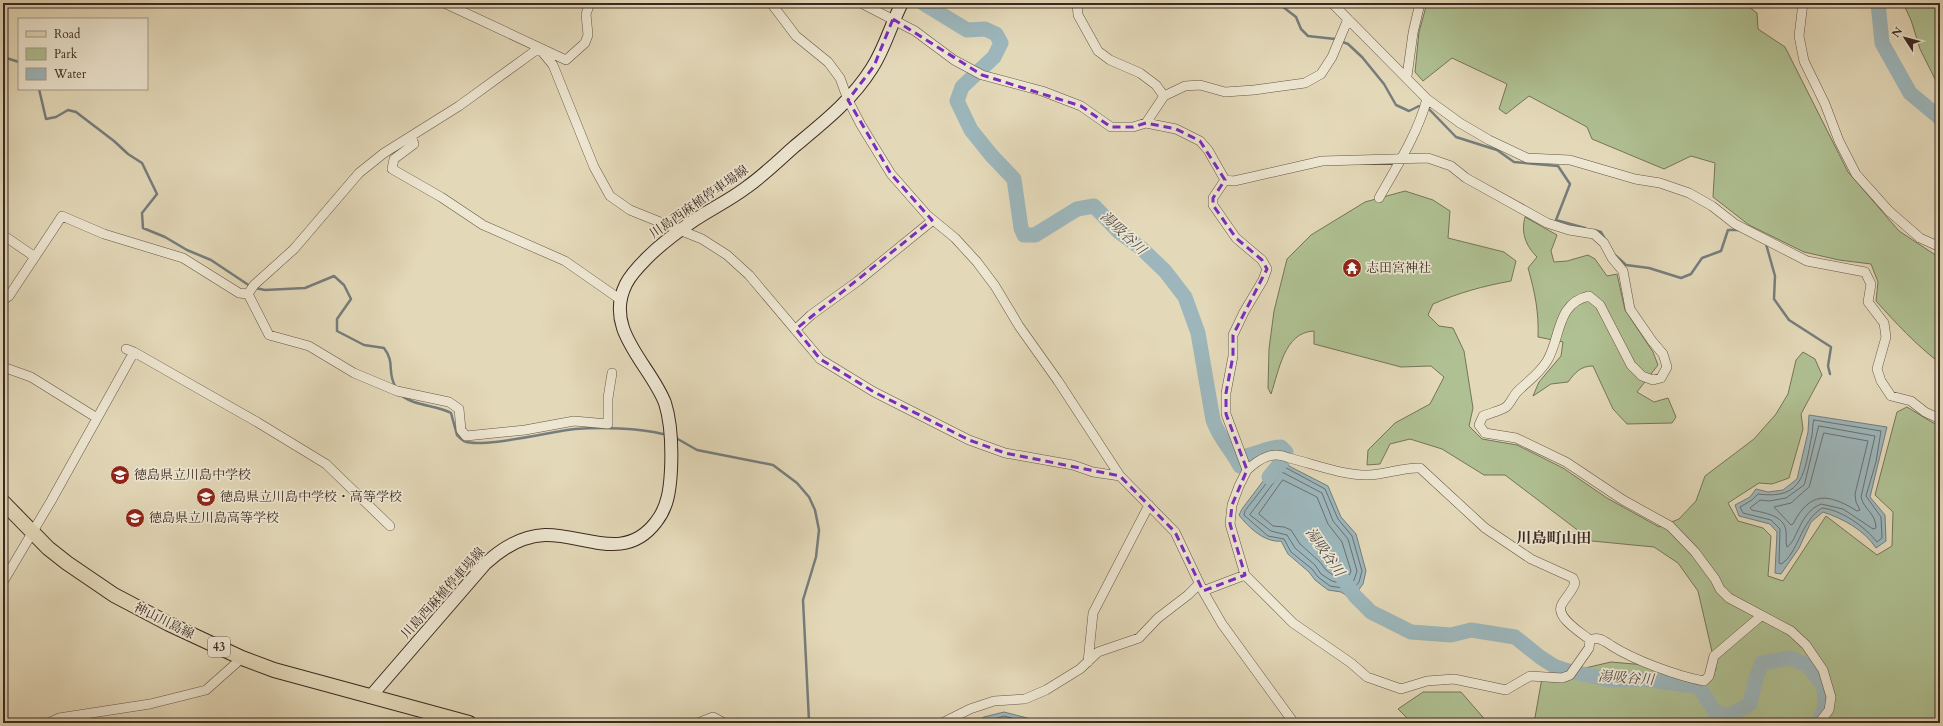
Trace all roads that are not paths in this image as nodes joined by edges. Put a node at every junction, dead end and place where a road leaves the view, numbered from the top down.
1 (444, 3) edge
2 (590, 3) edge
3 (770, 3) edge
4 (861, 3) edge
5 (1077, 3) edge
6 (1332, 3) edge
7 (1420, 3) edge
8 (1802, 3) edge
9 (901, 5) edge
10 (1348, 18) junction
11 (893, 20) junction
12 (539, 48) junction
13 (1407, 76) junction
14 (1164, 96) junction
15 (1427, 98) junction
16 (848, 100) junction
17 (1146, 123) junction
18 (411, 136) junction
19 (1402, 157) junction
20 (1225, 180) junction
21 (1379, 198) dead end
22 (933, 220) junction
23 (680, 230) junction
24 (3, 235) edge
25 (1940, 247) edge
26 (34, 257) junction
27 (251, 290) junction
28 (3, 300) edge
29 (621, 300) junction
30 (796, 329) junction
31 (3, 367) edge
32 (612, 372) dead end
33 (97, 418) junction
34 (1940, 419) edge
35 (1247, 470) junction
36 (1120, 476) junction
37 (3, 502) edge
38 (1149, 505) junction
39 (390, 526) dead end
40 (32, 533) junction
41 (1246, 575) junction
42 (3, 582) edge
43 (1201, 587) junction
44 (1761, 616) junction
45 (1590, 640) junction
46 (242, 658) junction
47 (1088, 662) junction
48 (370, 697) junction
49 (1823, 721) edge
50 (48, 723) edge
51 (469, 723) edge
52 (698, 723) edge
53 (724, 723) edge
54 (942, 723) edge
55 (1294, 723) edge

1 - 12 street
2 - 12 street
3 - 16 street
4 - 11 street
5 - 14 street
6 - 10 street
7 - 13 street
8 - 25 street
9 - 11 main road, 川島西麻植停車場線
10 - 13 street
10 - 14 street
11 - 16 main road, 川島西麻植停車場線
11 - 17 street
12 - 18 street
12 - 23 street
13 - 15 street
14 - 17 street
15 - 19 street
15 - 34 street
16 - 22 street
16 - 23 main road, 川島西麻植停車場線
17 - 20 street
18 - 27 street
18 - 29 street
19 - 20 street
19 - 21 street
19 - 44 street
20 - 35 street
22 - 30 street
22 - 36 street
23 - 29 main road, 川島西麻植停車場線
23 - 30 street
24 - 26 street
26 - 27 street
26 - 28 street
27 - 32 street
29 - 48 main road, 川島西麻植停車場線
30 - 36 street
31 - 33 street
33 - 39 street
33 - 40 street
35 - 41 street
35 - 45 street
36 - 38 street
37 - 40 main road, 神山川島線 / 43
38 - 43 street
38 - 47 street
40 - 42 street
40 - 46 main road, 神山川島線 / 43
41 - 43 street
41 - 45 street
43 - 47 street
43 - 55 street
44 - 45 street
44 - 49 street
46 - 48 main road, 神山川島線 / 43
46 - 50 street
47 - 54 street
48 - 51 main road, 神山川島線 / 43
52 - 53 street

